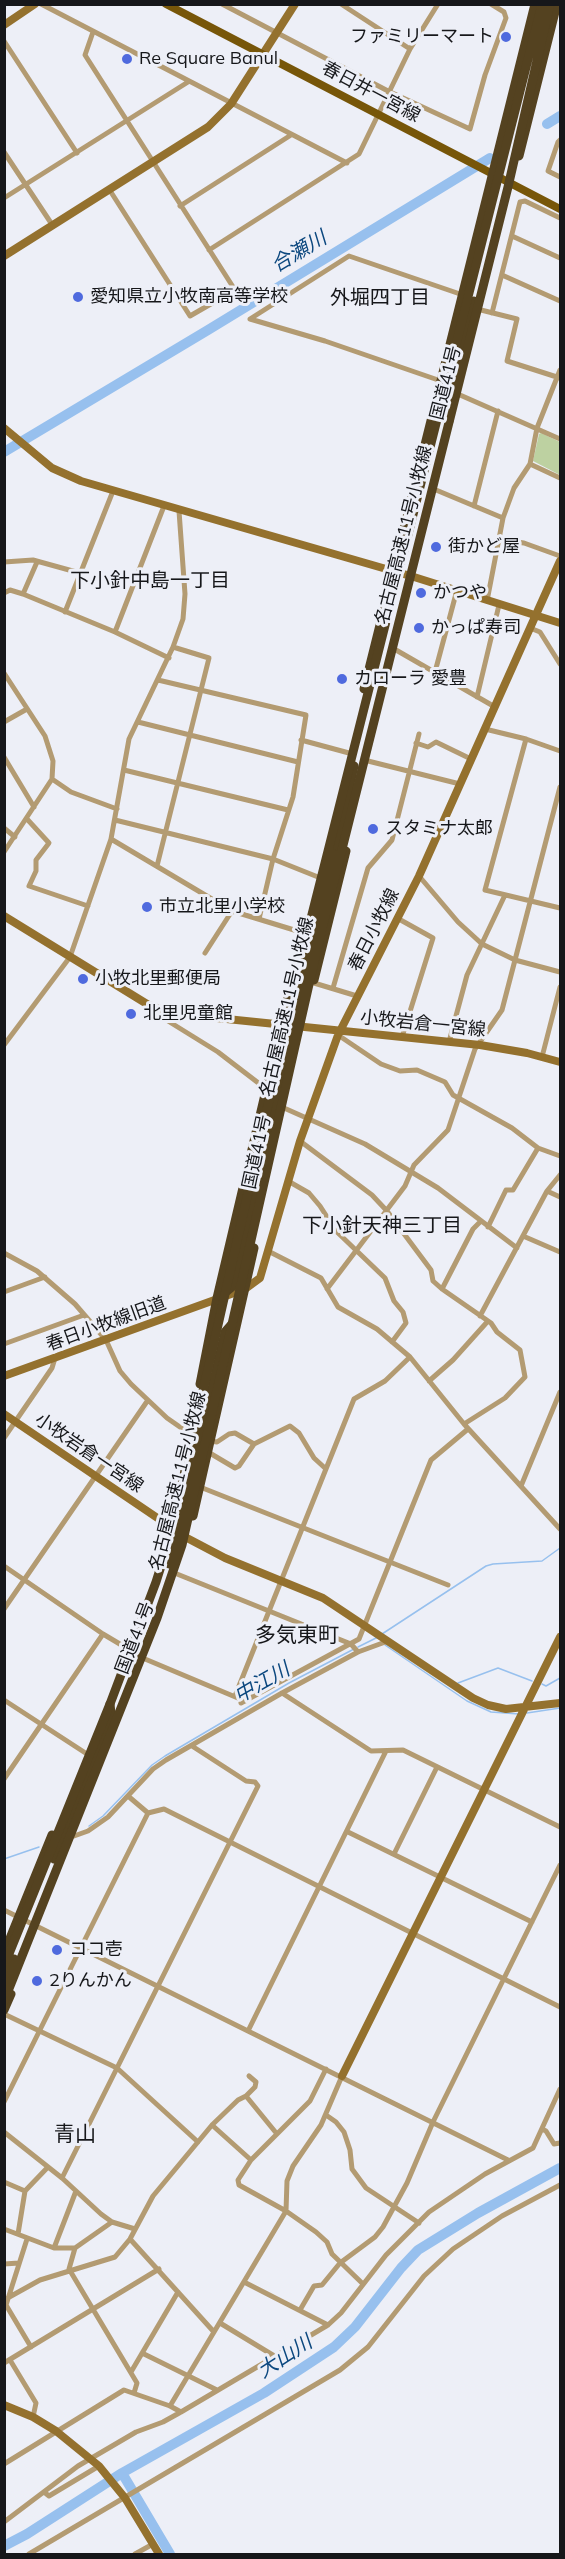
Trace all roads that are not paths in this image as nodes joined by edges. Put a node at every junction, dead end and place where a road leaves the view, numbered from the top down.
1 (35, 4) edge
2 (41, 4) edge
3 (166, 4) edge
4 (295, 4) edge
5 (341, 4) edge
6 (491, 4) edge
7 (535, 4) edge
8 (542, 4) edge
9 (549, 4) edge
10 (557, 4) edge
11 (223, 5) edge
12 (437, 5) edge
13 (4, 26) edge
14 (93, 32) junction
15 (277, 33) junction
16 (4, 41) edge
17 (410, 49) junction
18 (263, 55) junction
19 (188, 82) junction
20 (388, 91) junction
21 (231, 104) junction
22 (377, 114) junction
23 (127, 122) junction
24 (291, 135) junction
25 (561, 140) edge
26 (4, 152) edge
27 (76, 153) junction
28 (152, 161) junction
29 (347, 163) junction
30 (492, 173) junction
31 (561, 177) edge
32 (512, 184) junction
33 (25, 185) junction
34 (109, 189) junction
35 (4, 198) edge
36 (180, 206) junction
37 (561, 209) edge
38 (561, 218) edge
39 (53, 226) junction
40 (512, 236) junction
41 (209, 250) junction
42 (4, 256) edge
43 (561, 258) edge
44 (502, 275) junction
45 (463, 295) junction
46 (561, 301) edge
47 (481, 310) junction
48 (492, 313) junction
49 (561, 370) edge
50 (559, 377) edge
51 (441, 381) junction
52 (460, 395) junction
53 (498, 411) junction
54 (449, 422) junction
55 (537, 428) junction
56 (4, 429) edge
57 (561, 439) edge
58 (530, 464) junction
59 (561, 478) edge
60 (436, 490) junction
61 (113, 491) junction
62 (164, 506) junction
63 (474, 506) junction
64 (179, 511) junction
65 (503, 518) junction
66 (500, 540) junction
67 (561, 556) edge
68 (561, 561) edge
69 (4, 562) edge
70 (37, 562) junction
71 (80, 573) junction
72 (393, 573) junction
73 (414, 577) junction
74 (457, 590) junction
75 (4, 593) edge
76 (23, 594) junction
77 (487, 601) junction
78 (499, 605) junction
79 (65, 612) junction
80 (536, 616) junction
81 (561, 623) edge
82 (530, 628) junction
83 (115, 632) junction
84 (378, 633) junction
85 (173, 647) junction
86 (396, 650) junction
87 (169, 658) junction
88 (561, 664) edge
89 (435, 672) junction
90 (4, 673) edge
91 (158, 680) junction
92 (201, 690) junction
93 (477, 697) junction
94 (495, 707) junction
95 (27, 709) junction
96 (4, 722) edge
97 (138, 722) junction
98 (485, 729) junction
99 (419, 734) dead end
100 (190, 735) junction
101 (526, 739) junction
102 (301, 740) junction
103 (416, 743) junction
104 (561, 751) edge
105 (349, 753) junction
106 (4, 757) edge
107 (471, 759) junction
108 (368, 761) junction
109 (298, 762) junction
110 (124, 770) junction
111 (408, 771) junction
112 (52, 779) junction
113 (179, 782) junction
114 (460, 784) junction
115 (561, 787) edge
116 (34, 807) junction
117 (117, 809) junction
118 (288, 810) junction
119 (27, 819) junction
120 (115, 820) junction
121 (4, 828) edge
122 (166, 833) junction
123 (15, 837) junction
124 (111, 839) junction
125 (4, 852) edge
126 (273, 859) junction
127 (157, 866) junction
128 (419, 876) junction
129 (318, 878) junction
130 (505, 895) junction
131 (530, 901) junction
132 (88, 906) junction
133 (561, 908) edge
134 (232, 911) junction
135 (4, 916) edge
136 (397, 918) junction
137 (259, 919) junction
138 (304, 933) junction
139 (482, 944) junction
140 (205, 953) dead end
141 (70, 957) junction
142 (515, 960) junction
143 (561, 964) edge
144 (560, 972) edge
145 (314, 982) junction
146 (561, 987) edge
147 (333, 988) junction
148 (357, 996) junction
149 (165, 1011) junction
150 (281, 1024) junction
151 (303, 1026) junction
152 (339, 1033) junction
153 (402, 1037) junction
154 (449, 1042) junction
155 (4, 1045) edge
156 (480, 1045) junction
157 (542, 1057) junction
158 (561, 1062) edge
159 (267, 1087) junction
160 (459, 1098) junction
161 (284, 1108) junction
162 (307, 1119) junction
163 (300, 1141) junction
164 (538, 1148) junction
165 (561, 1156) edge
166 (412, 1173) junction
167 (561, 1175) edge
168 (288, 1181) junction
169 (547, 1191) junction
170 (561, 1197) edge
171 (387, 1211) junction
172 (481, 1221) junction
173 (488, 1227) junction
174 (523, 1236) junction
175 (517, 1248) junction
176 (355, 1250) junction
177 (268, 1251) junction
178 (561, 1252) edge
179 (4, 1253) edge
180 (45, 1277) junction
181 (245, 1289) junction
182 (327, 1289) junction
183 (441, 1289) junction
184 (227, 1291) junction
185 (4, 1292) edge
186 (217, 1298) junction
187 (84, 1315) junction
188 (480, 1316) junction
189 (488, 1321) junction
190 (232, 1324) junction
191 (106, 1340) junction
192 (392, 1342) junction
193 (4, 1344) edge
194 (410, 1357) junction
195 (56, 1358) junction
196 (4, 1376) edge
197 (429, 1381) junction
198 (561, 1392) edge
199 (148, 1400) junction
200 (4, 1414) edge
201 (16, 1422) junction
202 (464, 1424) junction
203 (468, 1429) junction
204 (190, 1434) junction
205 (4, 1438) edge
206 (210, 1441) junction
207 (254, 1444) junction
208 (208, 1452) junction
209 (326, 1469) junction
210 (96, 1475) junction
211 (521, 1486) junction
212 (200, 1487) junction
213 (169, 1525) junction
214 (303, 1527) junction
215 (561, 1529) edge
216 (187, 1538) junction
217 (390, 1562) junction
218 (4, 1566) edge
219 (177, 1574) junction
220 (24, 1579) junction
221 (281, 1581) junction
222 (448, 1585) dead end
223 (4, 1609) edge
224 (269, 1611) junction
225 (366, 1626) junction
226 (103, 1634) junction
227 (561, 1637) edge
228 (387, 1640) junction
229 (352, 1645) junction
230 (128, 1649) junction
231 (358, 1653) junction
232 (145, 1659) junction
233 (282, 1693) junction
234 (235, 1696) junction
235 (4, 1700) edge
236 (561, 1703) edge
237 (110, 1704) junction
238 (522, 1712) junction
239 (41, 1725) junction
240 (192, 1746) junction
241 (386, 1751) junction
242 (87, 1754) junction
243 (437, 1767) junction
244 (4, 1779) edge
245 (484, 1790) junction
246 (128, 1796) junction
247 (148, 1813) junction
248 (83, 1814) junction
249 (561, 1827) edge
250 (348, 1832) junction
251 (74, 1836) junction
252 (229, 1842) junction
253 (394, 1854) junction
254 (561, 1865) edge
255 (440, 1877) junction
256 (320, 1888) junction
257 (4, 1910) edge
258 (19, 1916) junction
259 (532, 1922) junction
260 (38, 1926) junction
261 (412, 1933) junction
262 (82, 1948) junction
263 (4, 1953) edge
264 (4, 1966) edge
265 (504, 1979) junction
266 (4, 1982) edge
267 (157, 1986) junction
268 (4, 2001) edge
269 (561, 2007) edge
270 (4, 2012) edge
271 (40, 2031) junction
272 (248, 2031) junction
273 (117, 2068) junction
274 (326, 2069) junction
275 (249, 2076) dead end
276 (342, 2076) junction
277 (561, 2089) edge
278 (246, 2096) junction
279 (4, 2102) edge
280 (326, 2115) junction
281 (433, 2122) junction
282 (212, 2125) junction
283 (542, 2129) junction
284 (4, 2132) edge
285 (277, 2134) junction
286 (198, 2142) junction
287 (561, 2143) edge
288 (251, 2160) junction
289 (508, 2160) junction
290 (48, 2167) junction
291 (62, 2178) junction
292 (4, 2182) edge
293 (561, 2185) edge
294 (25, 2191) junction
295 (76, 2191) junction
296 (394, 2206) junction
297 (286, 2211) junction
298 (112, 2222) junction
299 (419, 2223) junction
300 (4, 2229) edge
301 (135, 2229) junction
302 (18, 2234) junction
303 (27, 2239) junction
304 (130, 2239) junction
305 (54, 2248) junction
306 (75, 2248) junction
307 (19, 2263) junction
308 (340, 2263) junction
309 (4, 2264) edge
310 (159, 2269) junction
311 (69, 2270) junction
312 (244, 2282) junction
313 (363, 2284) junction
314 (178, 2292) junction
315 (6, 2299) edge
316 (92, 2310) junction
317 (300, 2310) junction
318 (219, 2324) junction
319 (328, 2325) junction
320 (214, 2332) junction
321 (31, 2346) junction
322 (142, 2353) junction
323 (276, 2357) junction
324 (7, 2362) edge
325 (131, 2372) junction
326 (188, 2376) junction
327 (217, 2390) junction
328 (134, 2393) junction
329 (4, 2404) edge
330 (170, 2406) junction
331 (181, 2412) junction
332 (33, 2416) junction
333 (56, 2431) junction
334 (90, 2458) junction
335 (4, 2464) edge
336 (99, 2466) junction
337 (44, 2492) junction
338 (125, 2495) junction
339 (4, 2522) edge
340 (153, 2544) junction
341 (29, 2554) edge
342 (135, 2554) edge
343 (159, 2554) edge

1 - 13 street
2 - 14 street
3 - 18 main road, 春日井一宮線
4 - 15 street
5 - 17 street
6 - 20 street
7 - 30 highway, 国道41号
8 - 184 highway, 名古屋高速11号小牧線, bridge
9 - 54 highway, 名古屋高速11号小牧線, bridge
9 - 54 highway, bridge
10 - 32 highway, 国道41号
11 - 15 street
12 - 17 street
14 - 19 street
14 - 23 street
15 - 18 street
15 - 20 street
16 - 27 street
17 - 20 street
18 - 21 street
18 - 22 main road, 春日井一宮線
19 - 21 street
19 - 23 street
20 - 22 street
21 - 24 street
21 - 28 street
22 - 29 street
22 - 30 main road, 春日井一宮線
23 - 27 street
23 - 28 street
24 - 29 street
24 - 36 street
25 - 31 street
26 - 33 street
27 - 33 street
28 - 34 street
28 - 36 street
29 - 41 street
30 - 32 main road, 春日井一宮線
30 - 45 highway, 国道41号
32 - 37 main road, 春日井一宮線
32 - 47 highway, 国道41号
33 - 35 street
33 - 39 street
34 - 39 street
34 - 41 street
36 - 41 street
38 - 40 street
39 - 42 street
40 - 43 street
40 - 44 street
44 - 46 street
44 - 48 street
45 - 51 highway, 国道41号
45 - 51 street
47 - 48 street
47 - 52 highway, 国道41号
48 - 50 street
49 - 50 street
50 - 55 street
51 - 72 highway, 国道41号
52 - 53 street
52 - 60 highway, 国道41号
53 - 55 street
53 - 63 street
54 - 190 highway, 名古屋高速11号小牧線, bridge
55 - 57 street
55 - 58 street
56 - 61 street
58 - 59 street
58 - 65 street
60 - 63 street
60 - 73 highway, 国道41号
61 - 62 street
61 - 71 street
62 - 64 street
62 - 83 street
63 - 65 street
64 - 72 street
64 - 85 street
65 - 66 street
66 - 67 street
66 - 77 street
68 - 80 street, 春日小牧線
69 - 70 street
70 - 71 street
70 - 76 street
71 - 79 street
72 - 73 street
72 - 84 highway, 国道41号
73 - 74 street
73 - 86 highway, 国道41号
74 - 77 street
74 - 89 street
75 - 76 street
76 - 79 street
77 - 78 street
78 - 80 street
78 - 93 street
79 - 83 street
80 - 81 street
80 - 82 street, 春日小牧線
82 - 88 street
82 - 94 street, 春日小牧線
83 - 87 street
84 - 105 highway, 国道41号
84 - 184 highway, bridge
85 - 87 street
85 - 92 street
86 - 89 street
86 - 108 highway, 国道41号
87 - 91 street
89 - 93 street
90 - 95 street
91 - 92 street
91 - 97 street
92 - 100 street
92 - 102 street
93 - 94 street
94 - 98 street, 春日小牧線
95 - 96 street
95 - 112 street
97 - 100 street
97 - 110 street
98 - 101 street
98 - 107 street, 春日小牧線
99 - 103 street
100 - 109 street
100 - 113 street
101 - 104 street
101 - 130 street
102 - 105 street
102 - 109 street
103 - 107 street
103 - 111 street
105 - 129 highway, 国道41号
106 - 116 street
107 - 114 street, 春日小牧線
108 - 111 street
108 - 145 highway, 国道41号
109 - 118 street
110 - 113 street
110 - 117 street
111 - 114 street
111 - 147 street
112 - 116 street
112 - 117 street
113 - 118 street
113 - 122 street
114 - 128 street, 春日小牧線
115 - 131 street
116 - 119 street
117 - 120 street
118 - 126 street
119 - 123 street
119 - 132 street
120 - 122 street
120 - 124 street
121 - 123 street
122 - 126 street
122 - 127 street
123 - 125 street
124 - 127 street
124 - 132 street
126 - 129 street
126 - 137 street
127 - 134 street
128 - 136 street, 春日小牧線
128 - 139 street
129 - 138 highway, 国道41号
130 - 131 street
130 - 139 street
131 - 133 street
131 - 142 street
132 - 141 street
134 - 137 street
134 - 140 street
135 - 141 street, 小牧岩倉一宮線
136 - 148 street, 春日小牧線
136 - 153 street
137 - 138 street
138 - 150 highway, 国道41号
139 - 142 street
139 - 154 street
141 - 149 street, 小牧岩倉一宮線
141 - 155 street
142 - 144 street
142 - 156 street
143 - 144 street
145 - 147 street
145 - 151 highway, 国道41号
146 - 157 street
147 - 148 street
148 - 152 street, 春日小牧線
149 - 150 street, 小牧岩倉一宮線
149 - 159 street
150 - 151 street, 小牧岩倉一宮線
150 - 159 highway, 国道41号
151 - 152 street, 小牧岩倉一宮線
151 - 161 highway, 国道41号
152 - 153 street, 小牧岩倉一宮線
152 - 160 street
152 - 162 street, 春日小牧線
153 - 154 street, 小牧岩倉一宮線
154 - 156 street, 小牧岩倉一宮線
156 - 157 street, 小牧岩倉一宮線
156 - 160 street
157 - 158 street, 小牧岩倉一宮線
159 - 186 highway, 国道41号
160 - 164 street
160 - 166 street
161 - 162 street
161 - 181 highway, 国道41号
162 - 163 street, 春日小牧線
162 - 166 street
163 - 168 street, 春日小牧線
163 - 171 street
164 - 165 street
164 - 173 street
166 - 171 street
166 - 172 street
167 - 169 street
168 - 176 street
168 - 177 street, 春日小牧線
169 - 170 street
169 - 174 street
171 - 176 street
171 - 183 street
172 - 173 street
172 - 183 street
173 - 175 street
174 - 175 street
174 - 178 street
175 - 188 street
176 - 182 street
176 - 192 street
177 - 181 street, 春日小牧線
177 - 182 street
179 - 180 street
180 - 185 street
180 - 187 street
181 - 186 street
181 - 206 highway, 国道41号
182 - 192 street
183 - 188 street
184 - 237 highway, 名古屋高速11号小牧線, bridge
186 - 191 street, 春日小牧線旧道
186 - 204 highway, 国道41号
187 - 191 street
187 - 193 street
188 - 189 street
189 - 197 street
189 - 202 street
190 - 248 highway, bridge
190 - 268 highway, 名古屋高速11号小牧線, bridge
191 - 195 street, 春日小牧線旧道
191 - 199 street
192 - 194 street
194 - 197 street
194 - 209 street
195 - 196 street, 春日小牧線旧道
195 - 201 street
197 - 202 street
198 - 211 street
199 - 204 street
199 - 210 street
200 - 201 street, 小牧岩倉一宮線
201 - 205 street
201 - 210 street, 小牧岩倉一宮線
202 - 203 street
203 - 211 street
203 - 217 street
204 - 213 highway, 国道41号
206 - 207 street
206 - 208 highway, 国道41号
207 - 208 street
207 - 209 street
208 - 212 highway, 国道41号
209 - 214 street
210 - 213 street, 小牧岩倉一宮線
210 - 220 street
211 - 215 street
212 - 214 street
212 - 216 highway, 国道41号
213 - 216 street, 小牧岩倉一宮線
213 - 230 highway, 国道41号
214 - 217 street
214 - 221 street
216 - 219 highway, 国道41号
216 - 221 street, 小牧岩倉一宮線
217 - 222 street
217 - 225 street
218 - 220 street
219 - 224 street
219 - 232 highway, 国道41号
220 - 223 street
220 - 226 street
221 - 224 street
221 - 225 street, 小牧岩倉一宮線
224 - 229 street
224 - 234 street
225 - 228 street, 小牧岩倉一宮線
225 - 229 street
226 - 230 street
226 - 239 street
227 - 238 street
228 - 231 street
228 - 238 street, 小牧岩倉一宮線
229 - 231 street
229 - 234 street
230 - 232 street
230 - 242 highway, 国道41号
231 - 233 street
232 - 234 street
232 - 248 highway, 国道41号
233 - 240 street
233 - 241 street
235 - 239 street
236 - 238 street, 小牧岩倉一宮線
237 - 264 highway, 名古屋高速11号小牧線, bridge
237 - 266 highway, bridge
238 - 245 street
239 - 242 street
239 - 244 street
240 - 246 street
240 - 252 street
241 - 243 street
241 - 250 street
242 - 258 highway, 国道41号
243 - 245 street
243 - 253 street
245 - 249 street
245 - 255 street
246 - 247 street
246 - 251 street
247 - 252 street
247 - 262 street
248 - 251 highway, 国道41号
250 - 253 street
250 - 256 street
251 - 260 highway, 国道41号
252 - 256 street
252 - 267 street
253 - 255 street
254 - 259 street
255 - 259 street
255 - 261 street
256 - 261 street
256 - 272 street
257 - 258 street
258 - 260 street
258 - 263 highway, 国道41号
259 - 265 street
260 - 262 street
260 - 270 highway, 国道41号
261 - 265 street
261 - 276 street
262 - 267 street
262 - 271 street
265 - 269 street
265 - 281 street
267 - 272 street
267 - 273 street
270 - 271 street
271 - 273 street
271 - 279 street
272 - 274 street
273 - 286 street
273 - 291 street
274 - 276 street
274 - 285 street
275 - 278 street
276 - 280 street
276 - 281 street
277 - 283 street
278 - 282 street
278 - 285 street
280 - 296 street
280 - 297 street
281 - 289 street
281 - 296 street
282 - 286 street
282 - 288 street
283 - 287 street
283 - 289 street
284 - 290 street
285 - 288 street
286 - 301 street
288 - 297 street
289 - 299 street
290 - 291 street
290 - 294 street
291 - 295 street
292 - 294 street
293 - 338 street
294 - 302 street
295 - 298 street
295 - 305 street
296 - 299 street
296 - 308 street
297 - 308 street
297 - 312 street
298 - 301 street
298 - 306 street
299 - 313 street
300 - 302 street
301 - 304 street
302 - 303 street
303 - 305 street
303 - 307 street
304 - 310 street
304 - 311 street
305 - 306 street
306 - 311 street
307 - 309 street
307 - 315 street
308 - 313 street
308 - 317 street
310 - 314 street
310 - 316 street
311 - 315 street
311 - 316 street
312 - 317 street
312 - 318 street
313 - 319 street
314 - 320 street
314 - 322 street
315 - 321 street
316 - 321 street
316 - 325 street
317 - 319 street
318 - 320 street
318 - 323 street
319 - 323 street
320 - 326 street
321 - 324 street
322 - 325 street
322 - 326 street
323 - 327 street
324 - 332 street
325 - 328 street
326 - 327 street
326 - 330 street
327 - 331 street
328 - 330 street
328 - 333 street
329 - 332 street
330 - 331 street
331 - 334 street
332 - 333 street
333 - 334 street
333 - 335 street
334 - 336 street
334 - 337 street
336 - 337 street
336 - 338 street
337 - 339 street
338 - 340 street
338 - 341 street
340 - 342 street
340 - 343 street

